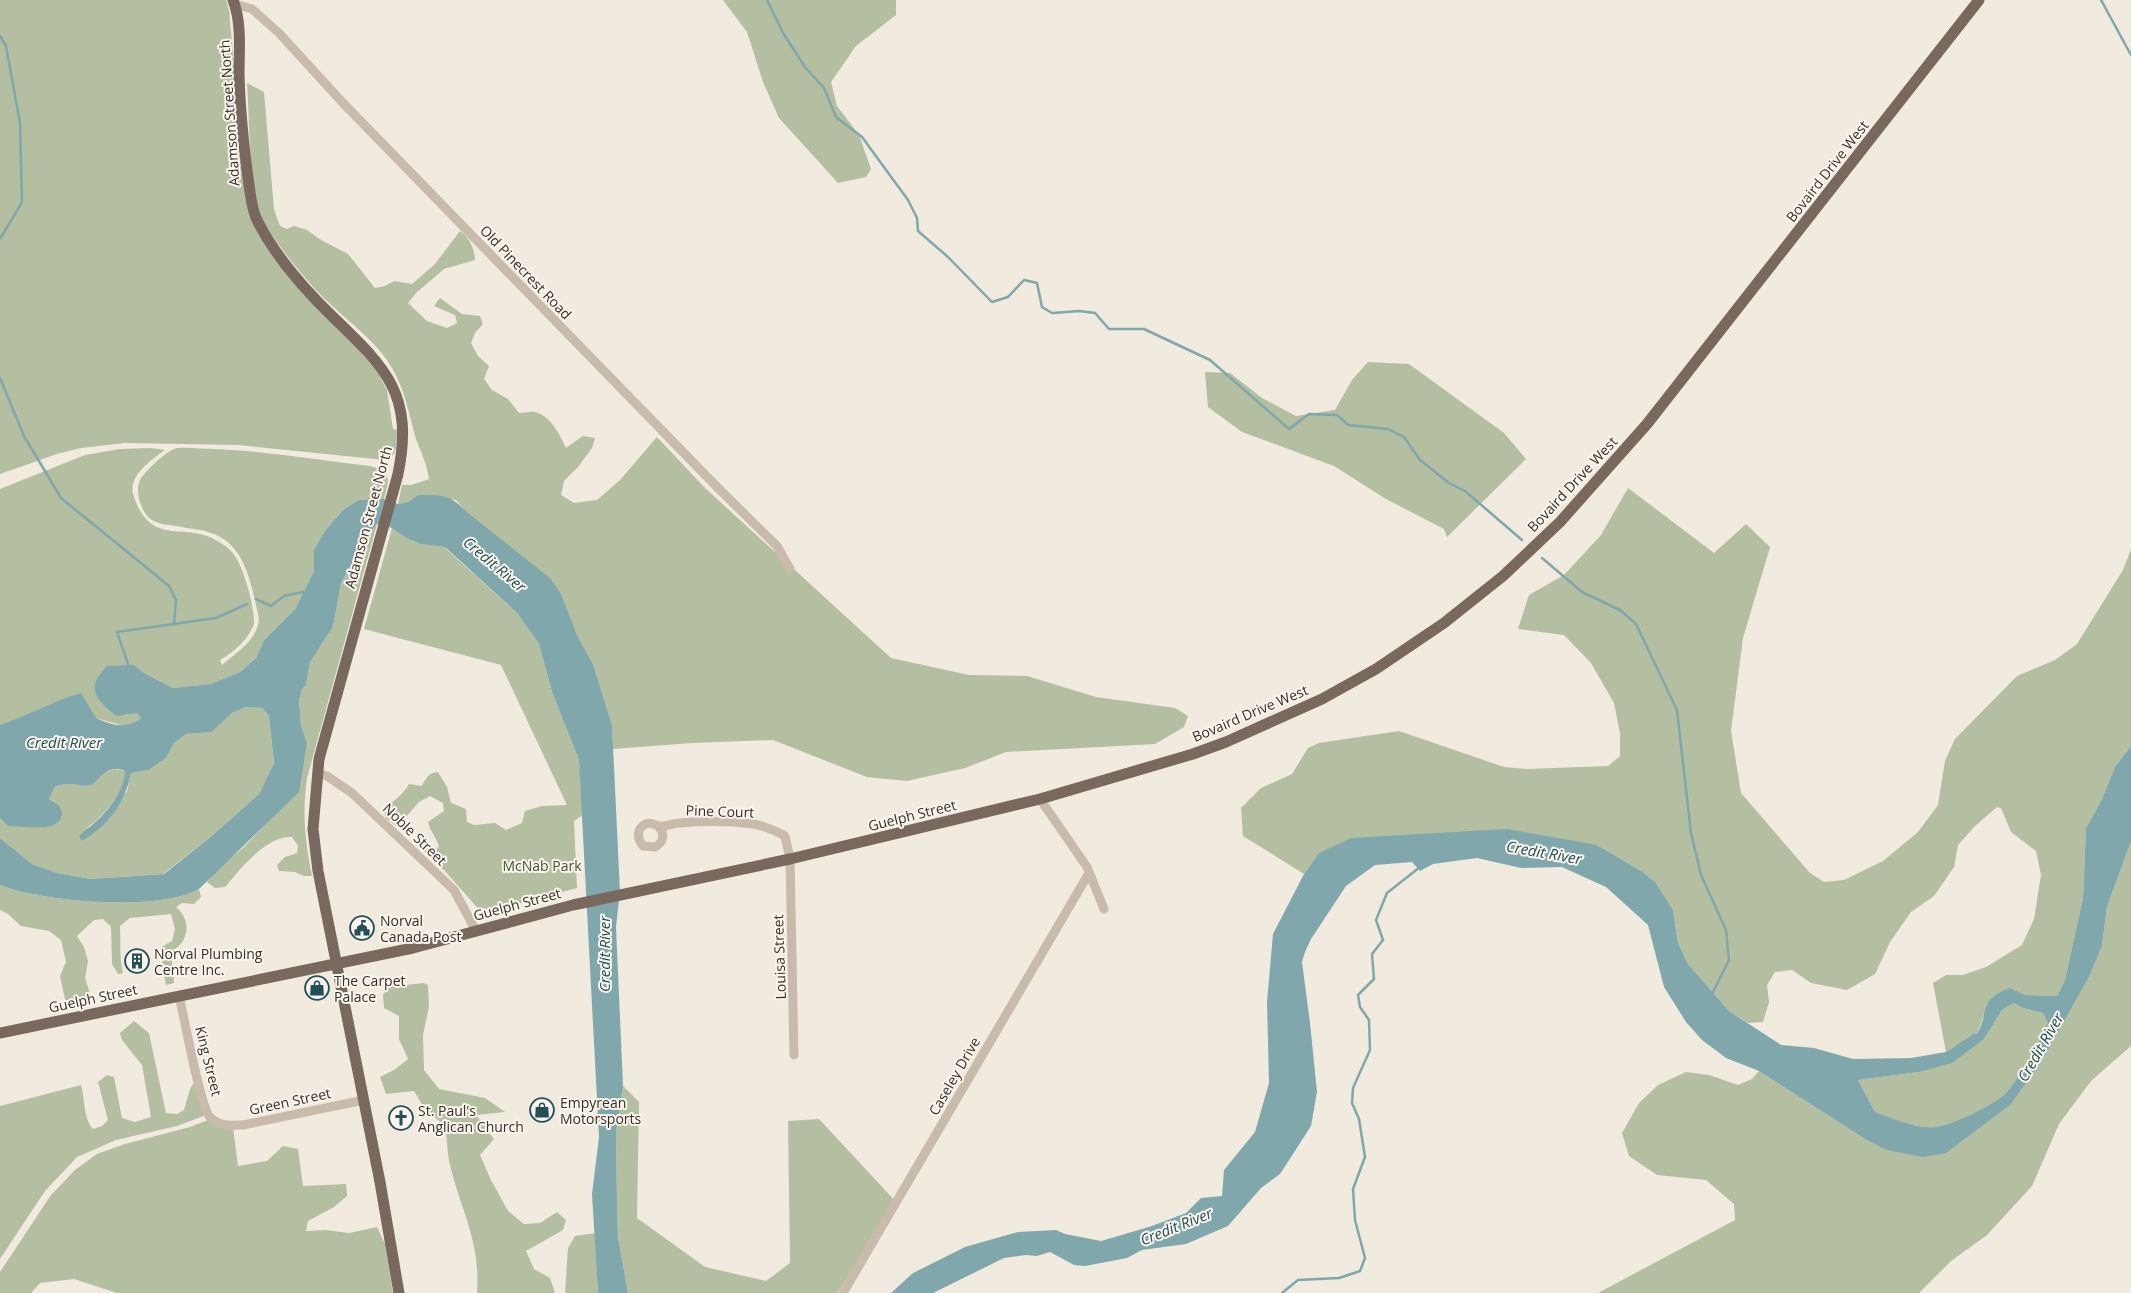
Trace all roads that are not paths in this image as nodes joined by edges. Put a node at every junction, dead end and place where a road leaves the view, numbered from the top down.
1 (1979, 0) edge
2 (233, 2) edge
3 (790, 569) dead end
4 (317, 773) junction
5 (1040, 799) junction
6 (659, 826) dead end
7 (790, 858) junction
8 (1089, 873) junction
9 (1104, 909) dead end
10 (476, 930) junction
11 (336, 964) junction
12 (179, 996) junction
13 (0, 1033) edge
14 (794, 1055) dead end
15 (364, 1100) junction
16 (222, 1126) joint
17 (400, 1293) edge
18 (843, 1293) edge

1 - 5 main road, Bovaird Drive West
2 - 3 street, Old Pinecrest Road
2 - 4 main road, Adamson Street North
4 - 10 street, Noble Street
4 - 11 main road, Adamson Street North
5 - 7 main road, Guelph Street
5 - 8 street
6 - 7 street, Pine Court
7 - 10 main road, Guelph Street
7 - 14 street, Louisa Street
8 - 9 street
8 - 18 street, Caseley Drive
10 - 11 main road, Guelph Street
11 - 12 main road, Guelph Street
11 - 15 main road, Adamson Street North
12 - 13 main road, Guelph Street
12 - 16 street, King Street
15 - 16 street, Green Street
15 - 17 main road, Adamson Street North

